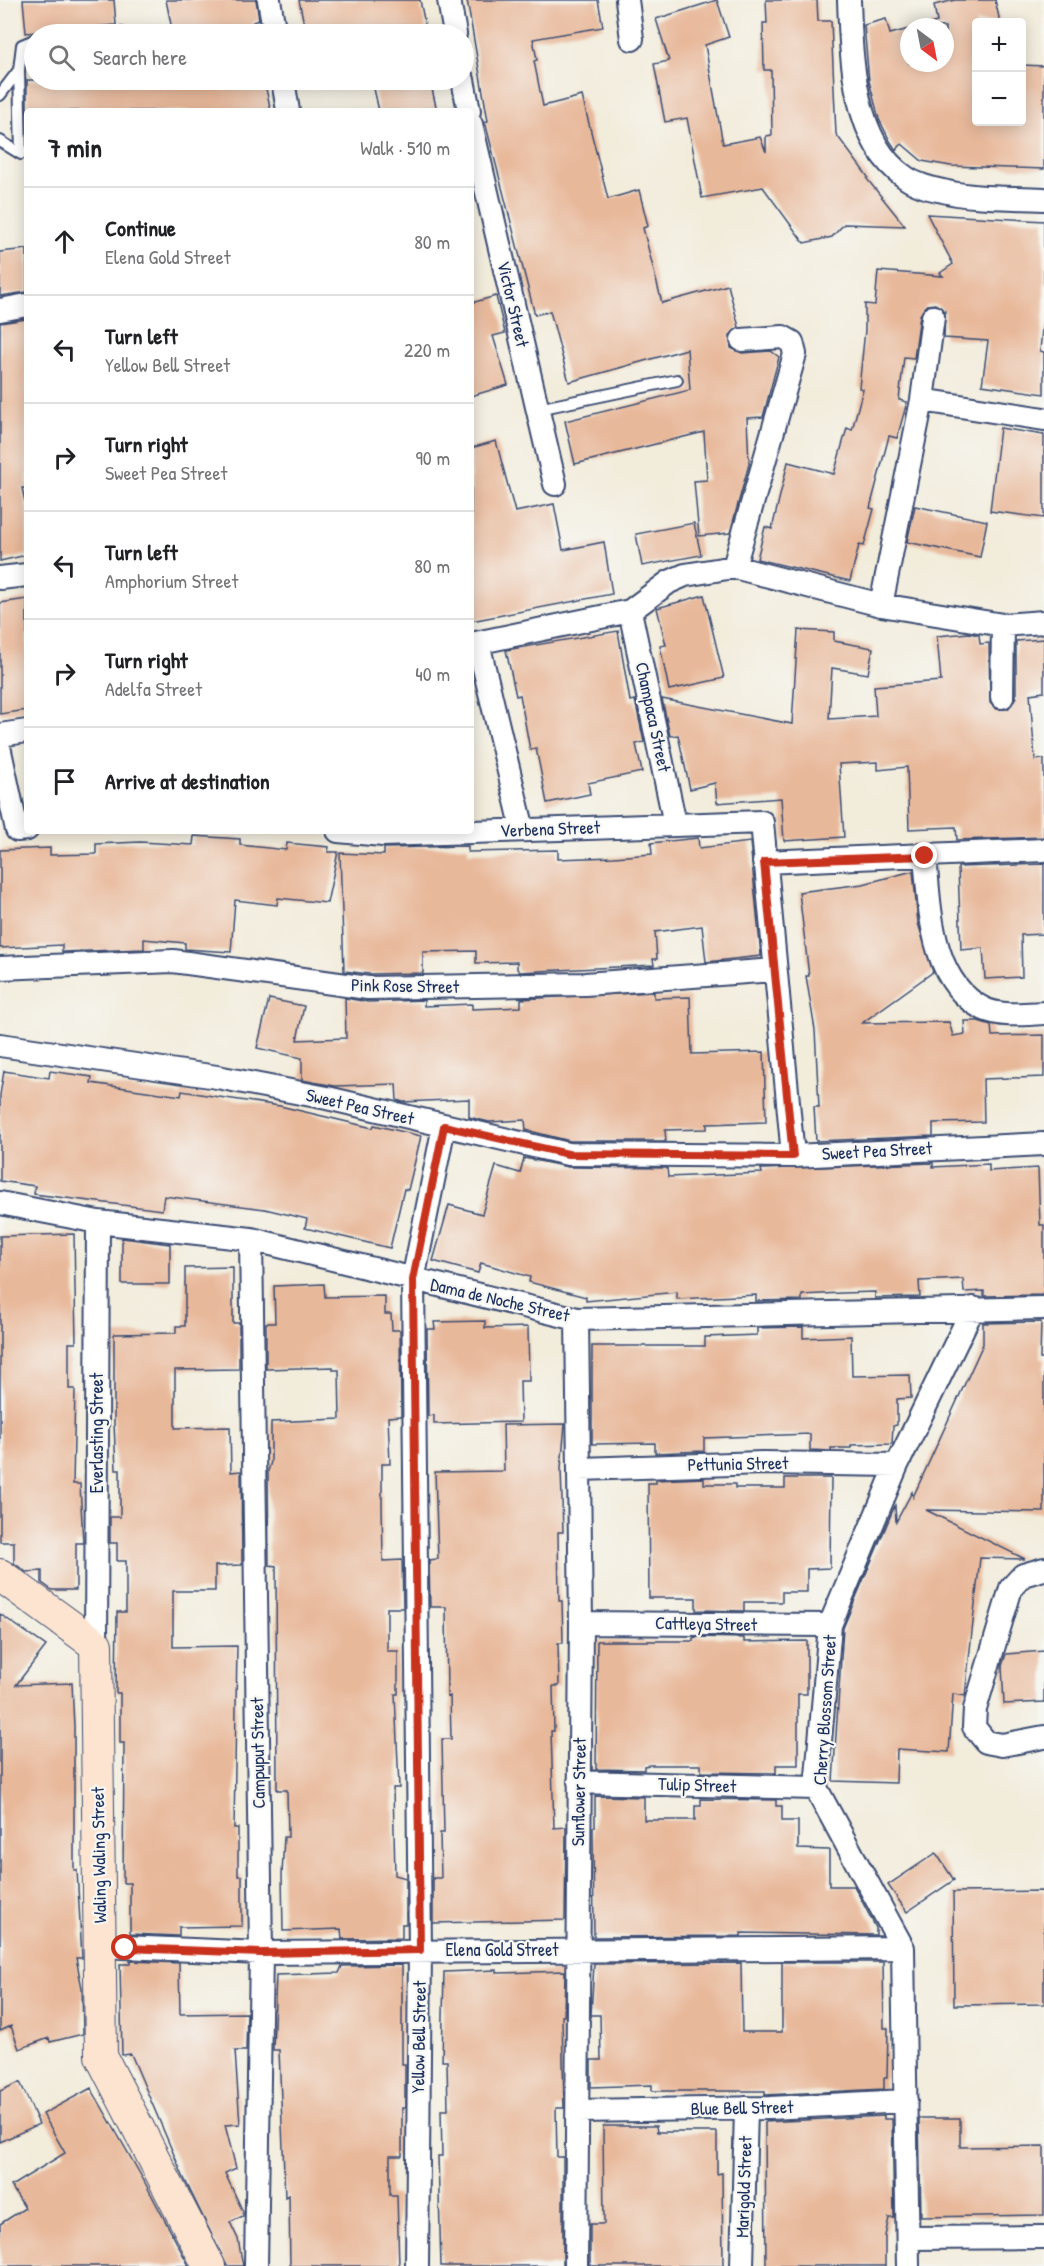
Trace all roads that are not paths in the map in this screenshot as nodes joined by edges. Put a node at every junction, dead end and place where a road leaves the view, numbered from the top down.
1 (269, 0) edge
2 (449, 0) edge
3 (627, 0) edge
4 (849, 0) edge
5 (273, 24) edge
6 (453, 24) edge
7 (632, 39) dead end
8 (24, 44) edge
9 (19, 70) junction
10 (285, 90) edge
11 (465, 90) edge
12 (0, 95) edge
13 (288, 108) edge
14 (468, 108) edge
15 (474, 137) edge
16 (0, 141) edge
17 (1044, 199) edge
18 (24, 306) edge
19 (0, 310) edge
20 (933, 317) dead end
21 (742, 340) dead end
22 (677, 380) dead end
23 (922, 400) junction
24 (538, 409) junction
25 (1044, 419) edge
26 (555, 484) dead end
27 (734, 567) junction
28 (24, 575) edge
29 (0, 578) edge
30 (881, 605) junction
31 (630, 611) junction
32 (1044, 622) edge
33 (1003, 625) junction
34 (474, 644) edge
35 (1002, 697) dead end
36 (24, 731) edge
37 (0, 735) edge
38 (0, 751) edge
39 (675, 824) junction
40 (24, 829) edge
41 (523, 830) junction
42 (474, 832) edge
43 (372, 834) edge
44 (411, 834) edge
45 (1044, 850) edge
46 (925, 856) junction
47 (764, 862) junction
48 (0, 968) edge
49 (775, 970) junction
50 (1044, 1014) edge
51 (0, 1045) edge
52 (444, 1126) junction
53 (1044, 1144) edge
54 (793, 1156) junction
55 (0, 1203) edge
56 (98, 1222) junction
57 (251, 1239) junction
58 (413, 1280) junction
59 (973, 1308) junction
60 (1044, 1308) edge
61 (577, 1319) junction
62 (897, 1465) junction
63 (580, 1469) junction
64 (1044, 1569) edge
65 (0, 1575) edge
66 (581, 1623) junction
67 (831, 1625) junction
68 (96, 1645) junction
69 (1044, 1737) edge
70 (579, 1782) junction
71 (816, 1788) junction
72 (101, 1946) junction
73 (903, 1948) junction
74 (420, 1950) junction
75 (577, 1950) junction
76 (261, 1953) junction
77 (906, 2101) junction
78 (746, 2108) junction
79 (579, 2111) junction
80 (1044, 2237) edge
81 (908, 2238) junction
82 (209, 2266) edge
83 (256, 2266) edge
84 (417, 2266) edge
85 (576, 2266) edge
86 (742, 2266) edge
87 (908, 2266) edge

1 - 5 street
2 - 6 street
3 - 7 street
4 - 17 street
8 - 9 lane
9 - 12 lane
9 - 16 lane
10 - 13 street
11 - 14 street
15 - 24 street, Victor Street
18 - 19 street
20 - 23 street
21 - 27 street
22 - 24 lane
23 - 25 street
23 - 30 street
24 - 26 street, Victor Street
27 - 30 street
27 - 31 street
28 - 29 street
30 - 33 street
31 - 34 street
31 - 39 street, Champaca Street
32 - 33 street
33 - 35 street
34 - 41 street
36 - 37 street
38 - 40 street
39 - 41 street, Verbena Street
39 - 47 street, Verbena Street
41 - 42 street, Verbena Street
43 - 44 street, Verbena Street
45 - 46 street
46 - 47 street
46 - 50 street
47 - 49 street
48 - 49 street, Pink Rose Street
49 - 54 street
51 - 52 street, Sweet Pea Street
52 - 54 street, Sweet Pea Street
52 - 58 street, Yellow Bell Street
53 - 54 street, Sweet Pea Street
55 - 56 street, Dama de Noche Street
56 - 57 street, Dama de Noche Street
56 - 68 street, Everlasting Street
57 - 58 street, Dama de Noche Street
57 - 76 street, Campuput Street
58 - 61 street, Dama de Noche Street
58 - 74 street, Yellow Bell Street
59 - 60 street, Dama de Noche Street
59 - 61 street, Dama de Noche Street
59 - 62 street, Cherry Blossom Street
61 - 63 street, Sunflower Street
62 - 63 street, Pettunia Street
62 - 67 street, Cherry Blossom Street
63 - 66 street, Sunflower Street
64 - 69 street
65 - 68 street
66 - 67 street, Cattleya Street
66 - 70 street, Sunflower Street
67 - 71 street, Cherry Blossom Street
68 - 72 street, Waling Waling Street
70 - 71 street, Tulip Street
70 - 75 street, Sunflower Street
71 - 73 street, Cherry Blossom Street
72 - 76 street, Elena Gold Street
72 - 82 street, Waling Waling Street
73 - 75 street, Elena Gold Street
73 - 77 street, Cherry Blossom Street
74 - 75 street, Elena Gold Street
74 - 76 street, Elena Gold Street
74 - 84 street, Yellow Bell Street
75 - 79 street, Sunflower Street
76 - 83 street, Campuput Street
77 - 78 street, Blue Bell Street
77 - 81 street, Cherry Blossom Street
78 - 79 street, Blue Bell Street
78 - 86 street, Marigold Street
79 - 85 street, Sunflower Street
80 - 81 street
81 - 87 street, Cherry Blossom Street

